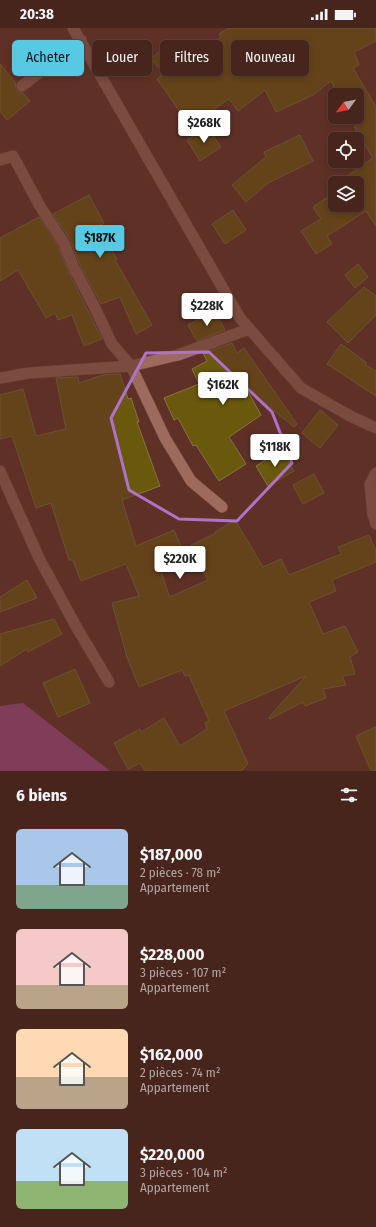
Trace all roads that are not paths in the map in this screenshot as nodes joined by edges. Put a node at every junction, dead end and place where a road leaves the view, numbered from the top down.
1 (73, 28) edge
2 (81, 40) edge
3 (84, 45) edge
4 (35, 76) edge
5 (22, 86) dead end
6 (0, 160) edge
7 (249, 329) junction
8 (131, 366) junction
9 (0, 378) edge
10 (376, 428) edge
11 (0, 471) edge
12 (376, 473) edge
13 (222, 507) dead end
14 (376, 524) edge
15 (109, 682) dead end

1 - 2 street
3 - 7 street
4 - 5 street
6 - 8 street
7 - 8 street
7 - 10 street
8 - 9 street
8 - 13 street
11 - 15 street
12 - 14 street

